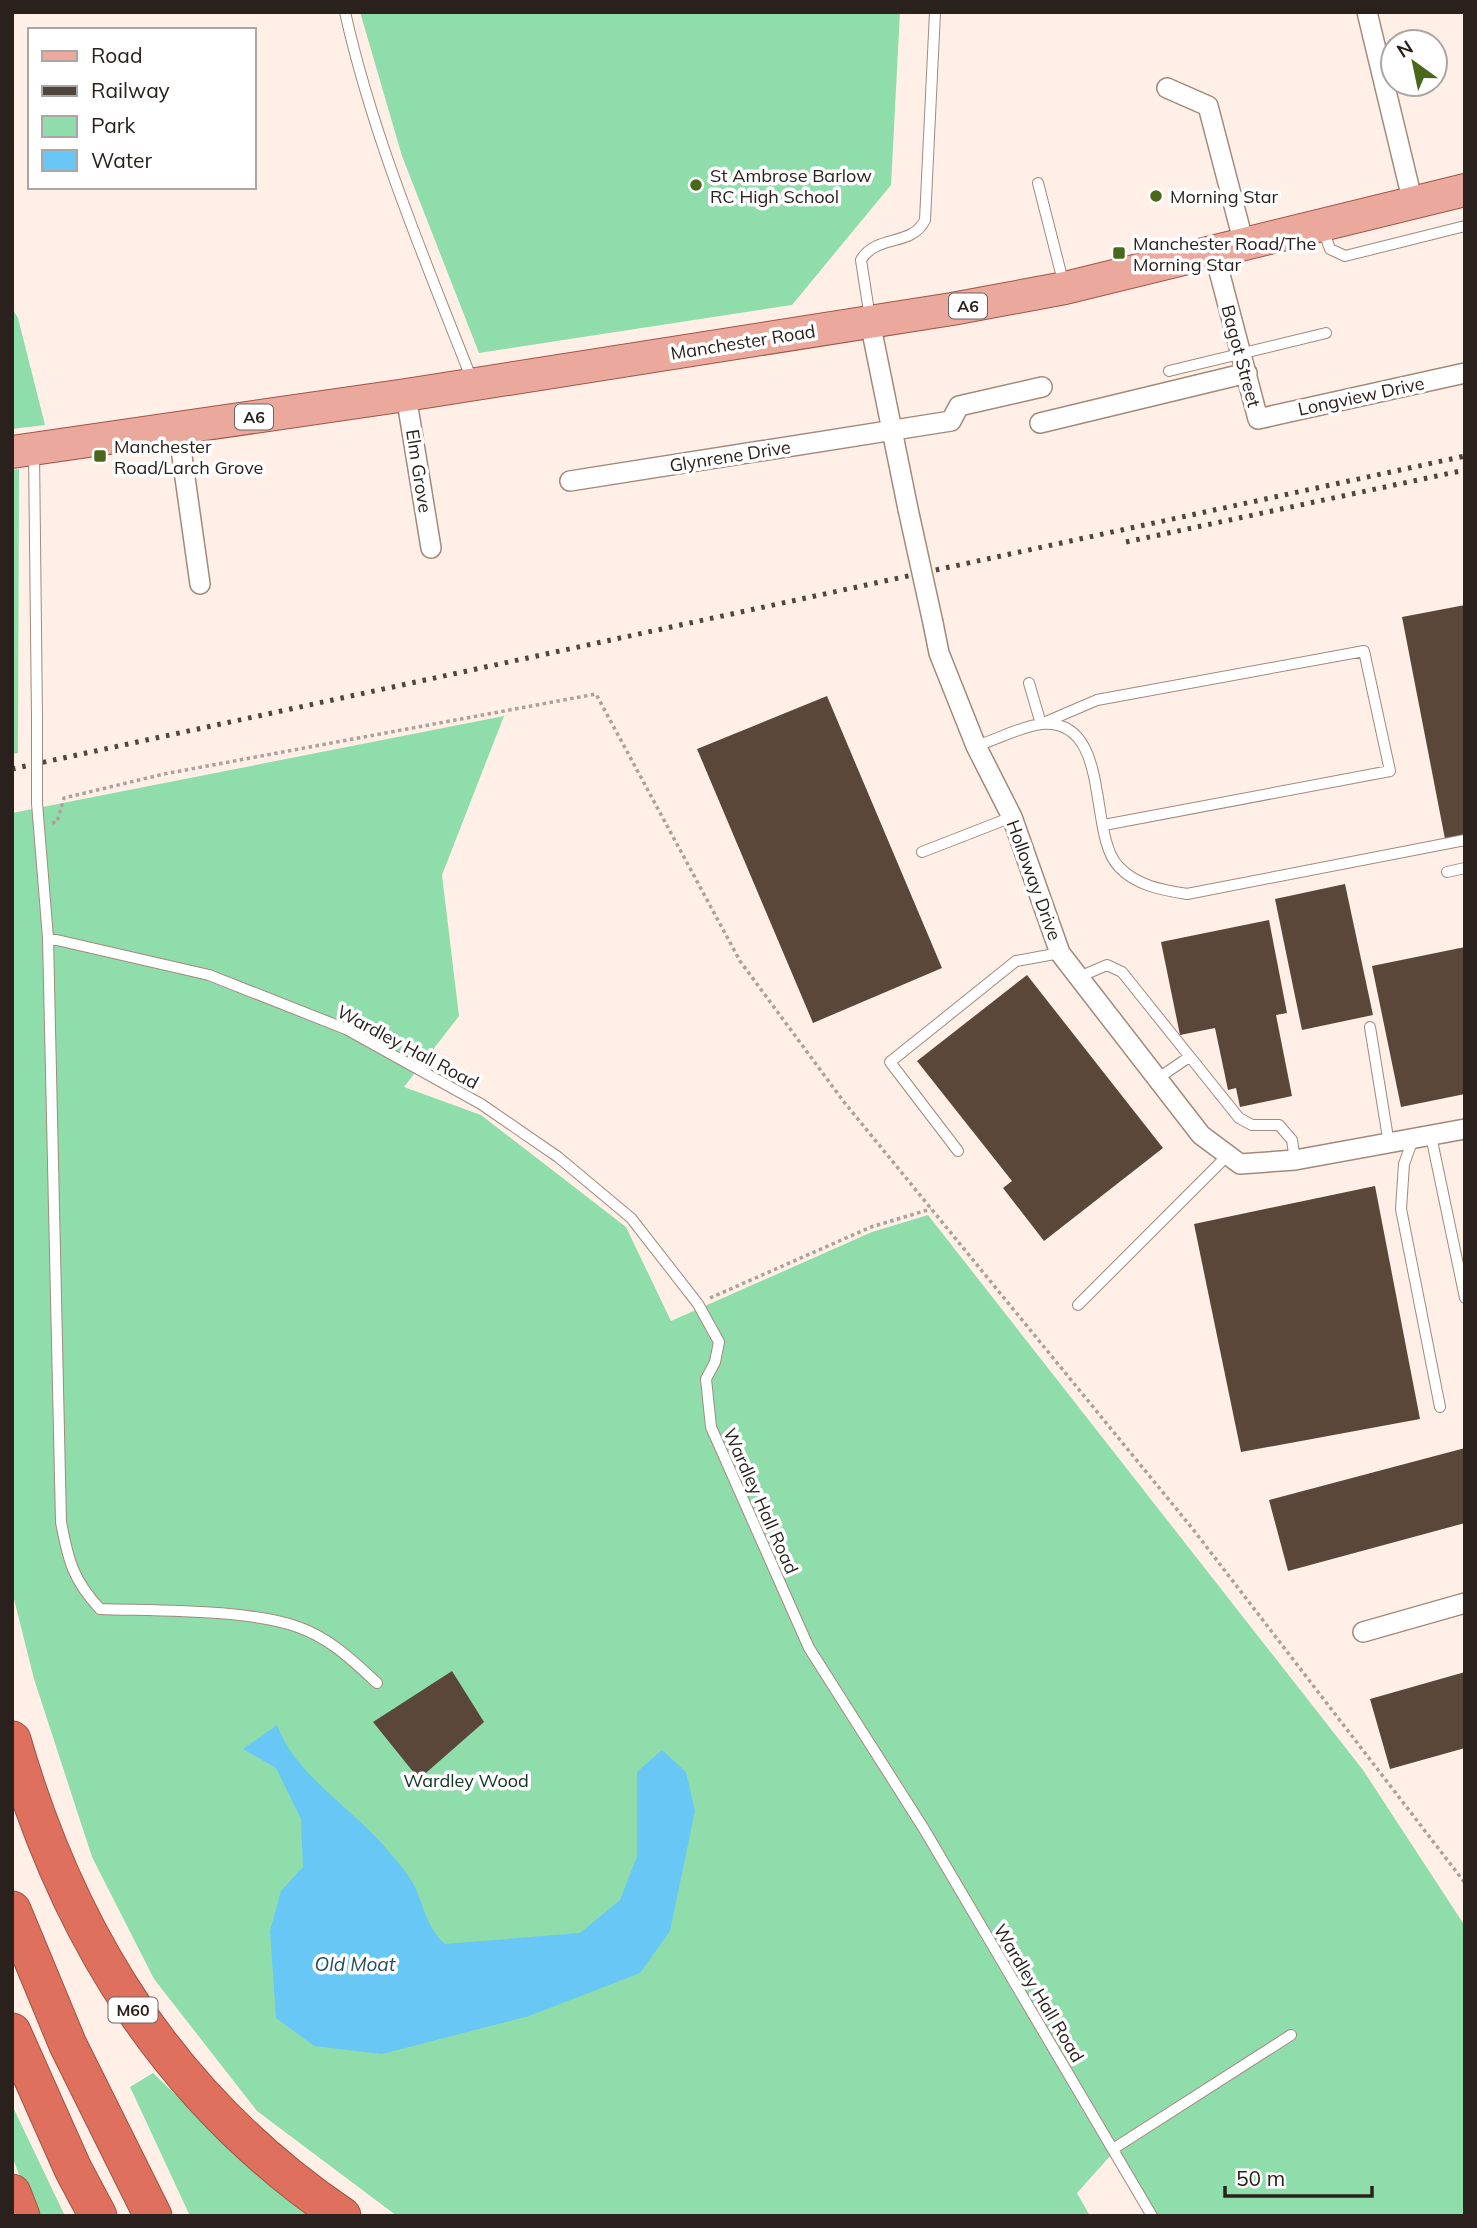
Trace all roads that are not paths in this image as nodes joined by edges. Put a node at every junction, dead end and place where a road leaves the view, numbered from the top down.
1 (345, 12) edge
2 (935, 12) edge
3 (1367, 12) edge
4 (1167, 88) dead end
5 (1038, 183) dead end
6 (1465, 190) edge
7 (1413, 203) junction
8 (1322, 225) junction
9 (1465, 226) edge
10 (1244, 244) junction
11 (1214, 252) junction
12 (1065, 288) junction
13 (870, 322) junction
14 (1326, 333) dead end
15 (1241, 353) junction
16 (1170, 371) dead end
17 (1247, 373) junction
18 (1465, 373) edge
19 (473, 383) junction
20 (1042, 387) dead end
21 (406, 395) junction
22 (1258, 419) joint
23 (1040, 423) dead end
24 (177, 428) junction
25 (891, 432) junction
26 (23, 450) edge
27 (570, 481) dead end
28 (431, 548) dead end
29 (200, 584) dead end
30 (1029, 683) dead end
31 (1041, 724) junction
32 (976, 746) junction
33 (1012, 817) junction
34 (1104, 825) junction
35 (1465, 840) edge
36 (922, 852) dead end
37 (1465, 868) edge
38 (1447, 872) dead end
39 (48, 938) junction
40 (1060, 953) junction
41 (1079, 977) junction
42 (1370, 1027) dead end
43 (1189, 1057) junction
44 (1157, 1079) junction
45 (1465, 1129) edge
46 (1422, 1138) junction
47 (1389, 1144) junction
48 (958, 1151) dead end
49 (1228, 1155) junction
50 (1295, 1160) junction
51 (1465, 1236) edge
52 (1452, 1238) junction
53 (1465, 1298) edge
54 (1078, 1305) dead end
55 (1440, 1408) dead end
56 (1465, 1603) edge
57 (1363, 1632) dead end
58 (377, 1683) dead end
59 (12, 1740) edge
60 (12, 1910) edge
61 (12, 2032) edge
62 (1291, 2035) dead end
63 (1113, 2149) junction
64 (12, 2193) edge
65 (21, 2216) edge
66 (98, 2216) edge
67 (153, 2216) edge
68 (342, 2216) edge
69 (1152, 2216) edge

1 - 19 lane
2 - 13 lane
3 - 7 street
4 - 10 street
5 - 12 lane
6 - 7 main road, Manchester Road / A6
7 - 8 main road, Manchester Road / A6
8 - 9 lane
8 - 10 main road, Manchester Road / A6
10 - 11 main road, Manchester Road / A6
11 - 12 main road, Manchester Road / A6
11 - 15 street, Bagot Street
12 - 13 main road, Manchester Road / A6
13 - 19 main road, Manchester Road / A6
13 - 25 street, Holloway Drive
14 - 15 lane
15 - 16 lane
15 - 17 street, Bagot Street
17 - 22 street, Bagot Street
17 - 23 street
18 - 22 street, Longview Drive
19 - 21 main road, Manchester Road / A6
20 - 25 street, Glynrene Drive
21 - 24 main road, Manchester Road / A6
21 - 28 street, Elm Grove
24 - 26 main road, Manchester Road / A6
24 - 29 street
25 - 27 street, Glynrene Drive
25 - 32 street, Holloway Drive, bridge
26 - 39 lane, bridge
30 - 31 lane
31 - 32 lane
31 - 34 lane
31 - 34 lane
32 - 33 street, Holloway Drive
33 - 36 lane
33 - 40 street, Holloway Drive
34 - 35 lane
37 - 38 lane
39 - 58 lane
39 - 63 lane, Wardley Hall Road
40 - 41 street, Holloway Drive
40 - 48 lane
41 - 43 lane
41 - 44 street, Holloway Drive
42 - 47 lane
43 - 44 lane
43 - 50 lane
44 - 49 street, Holloway Drive
45 - 46 street, Holloway Drive
46 - 47 street, Holloway Drive
46 - 52 lane
46 - 55 lane
47 - 50 street, Holloway Drive
49 - 50 street, Holloway Drive
49 - 54 lane
51 - 52 lane
52 - 53 lane
56 - 57 street
59 - 68 highway, M60
60 - 67 highway
61 - 66 highway
62 - 63 lane
63 - 69 lane, Wardley Hall Road
64 - 65 highway

